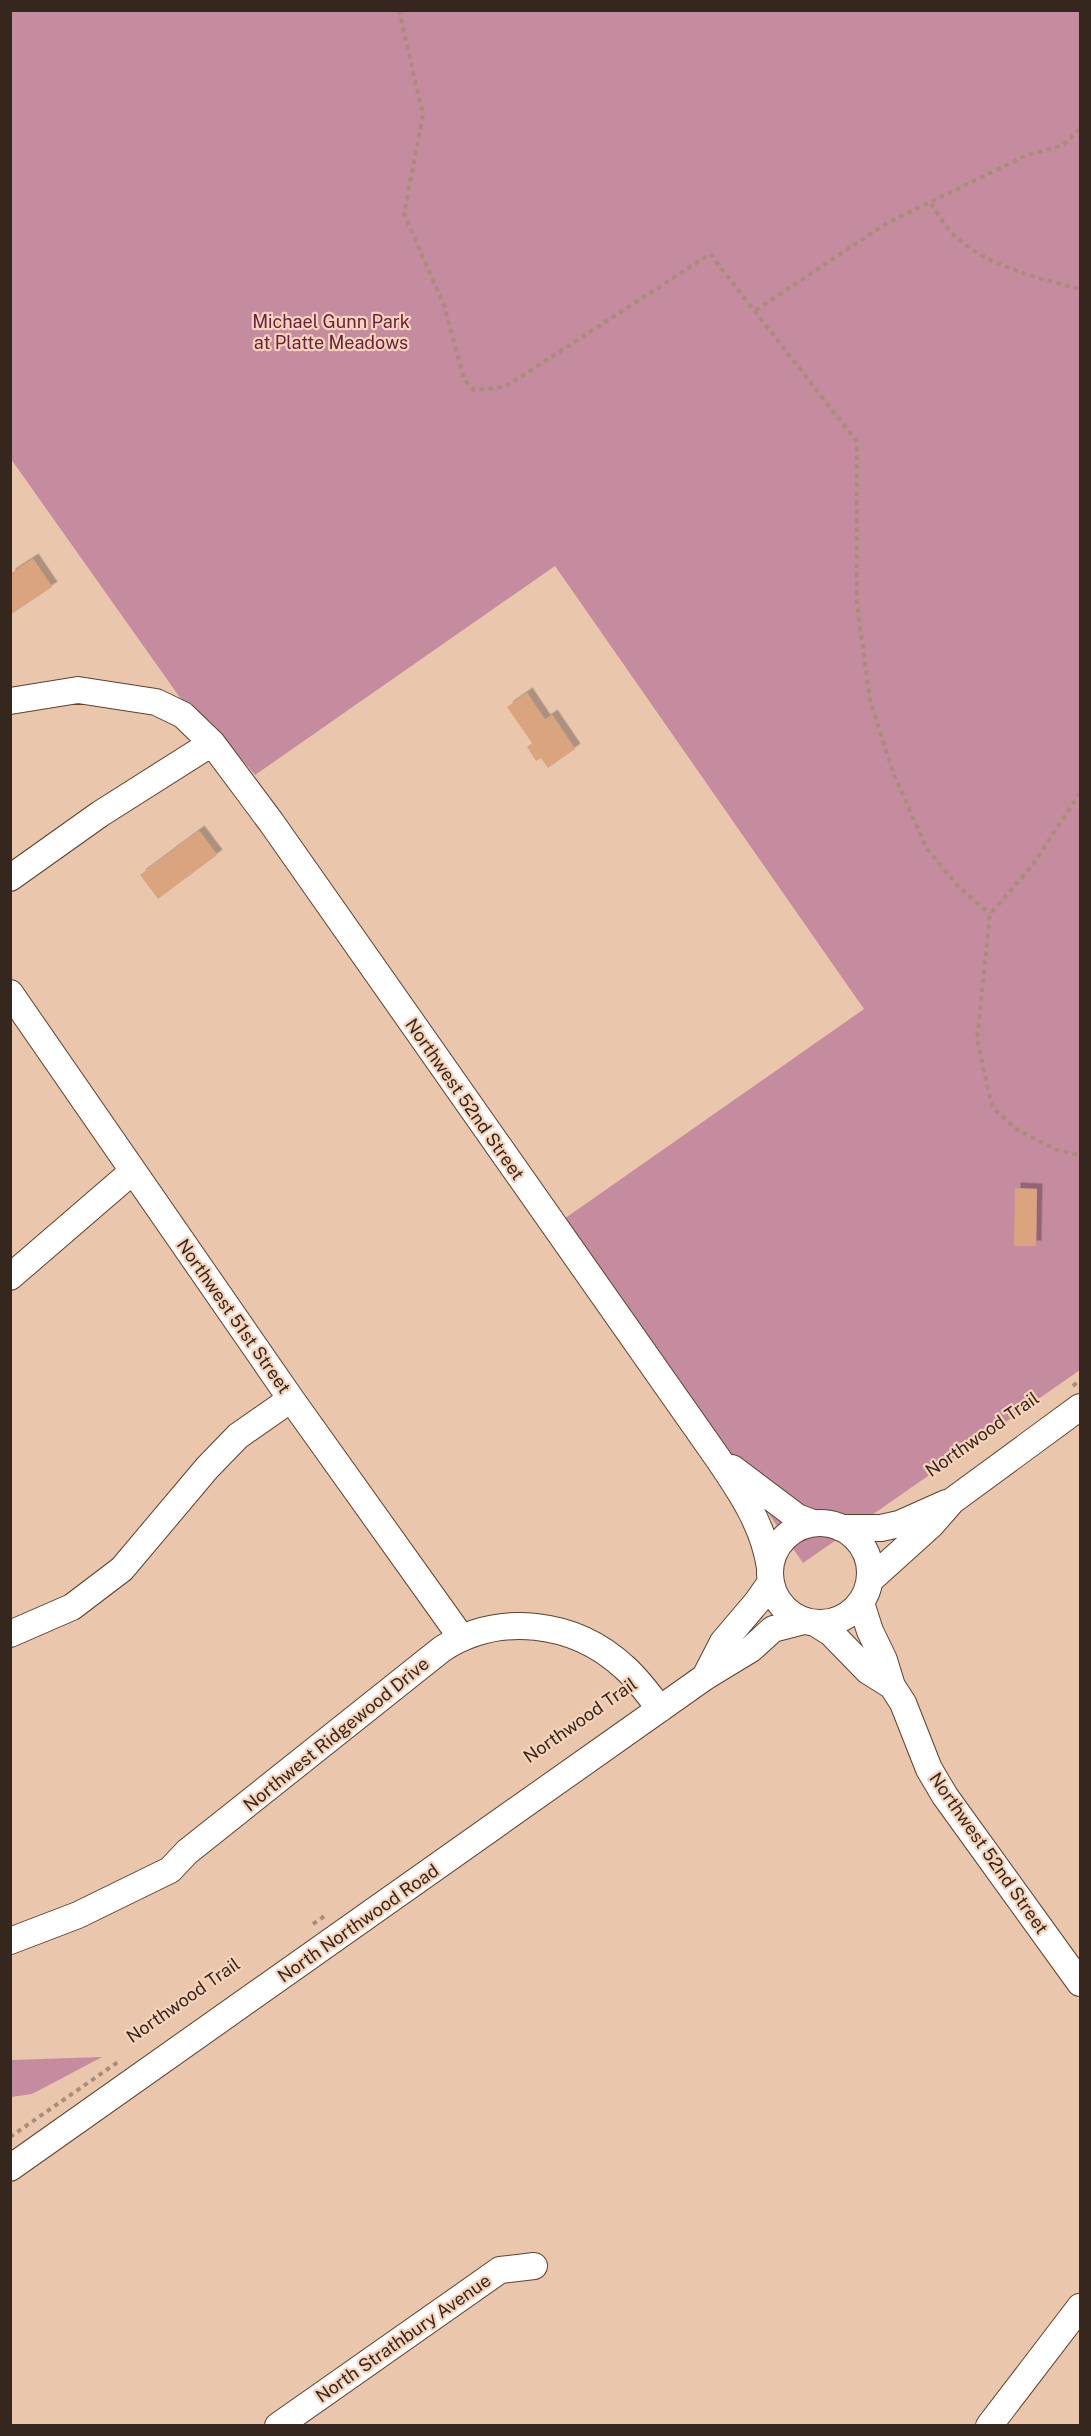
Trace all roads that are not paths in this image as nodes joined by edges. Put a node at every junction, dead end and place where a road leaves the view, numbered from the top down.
1 (10, 701) edge
2 (212, 743) junction
3 (10, 878) edge
4 (10, 993) edge
5 (133, 1171) junction
6 (10, 1277) edge
7 (1076, 1397) edge
8 (291, 1399) junction
9 (717, 1457) junction
10 (952, 1501) junction
11 (813, 1523) junction
12 (842, 1528) junction
13 (771, 1575) junction
14 (865, 1592) junction
15 (810, 1622) junction
16 (10, 1634) edge
17 (461, 1637) junction
18 (705, 1677) junction
19 (892, 1686) junction
20 (660, 1709) junction
21 (10, 1941) edge
22 (1080, 1983) edge
23 (10, 2168) edge
24 (534, 2266) dead end
25 (1080, 2307) edge
26 (278, 2426) edge
27 (989, 2426) edge

1 - 2 street, Northwest 52nd Street
2 - 3 street
2 - 9 street, Northwest 52nd Street
4 - 5 street, Northwest 51st Street
5 - 6 street
5 - 8 street, Northwest 51st Street
7 - 10 street
8 - 16 street
8 - 17 street, Northwest 51st Street
9 - 11 street, Northwest 52nd Street
9 - 13 street, Northwest 52nd Street
10 - 12 street
10 - 14 street
11 - 12 street
11 - 13 street
12 - 14 street
13 - 15 street
13 - 18 street, North Northwood Road
14 - 15 street
14 - 19 street, Northwest 52nd Street
15 - 18 street, North Northwood Road
15 - 19 street, Northwest 52nd Street
17 - 20 street, Northwest Ridgewood Drive
17 - 21 street, Northwest Ridgewood Drive
18 - 20 street, North Northwood Road
19 - 22 street, Northwest 52nd Street
20 - 23 street, North Northwood Road
24 - 26 street, North Strathbury Avenue
25 - 27 street

